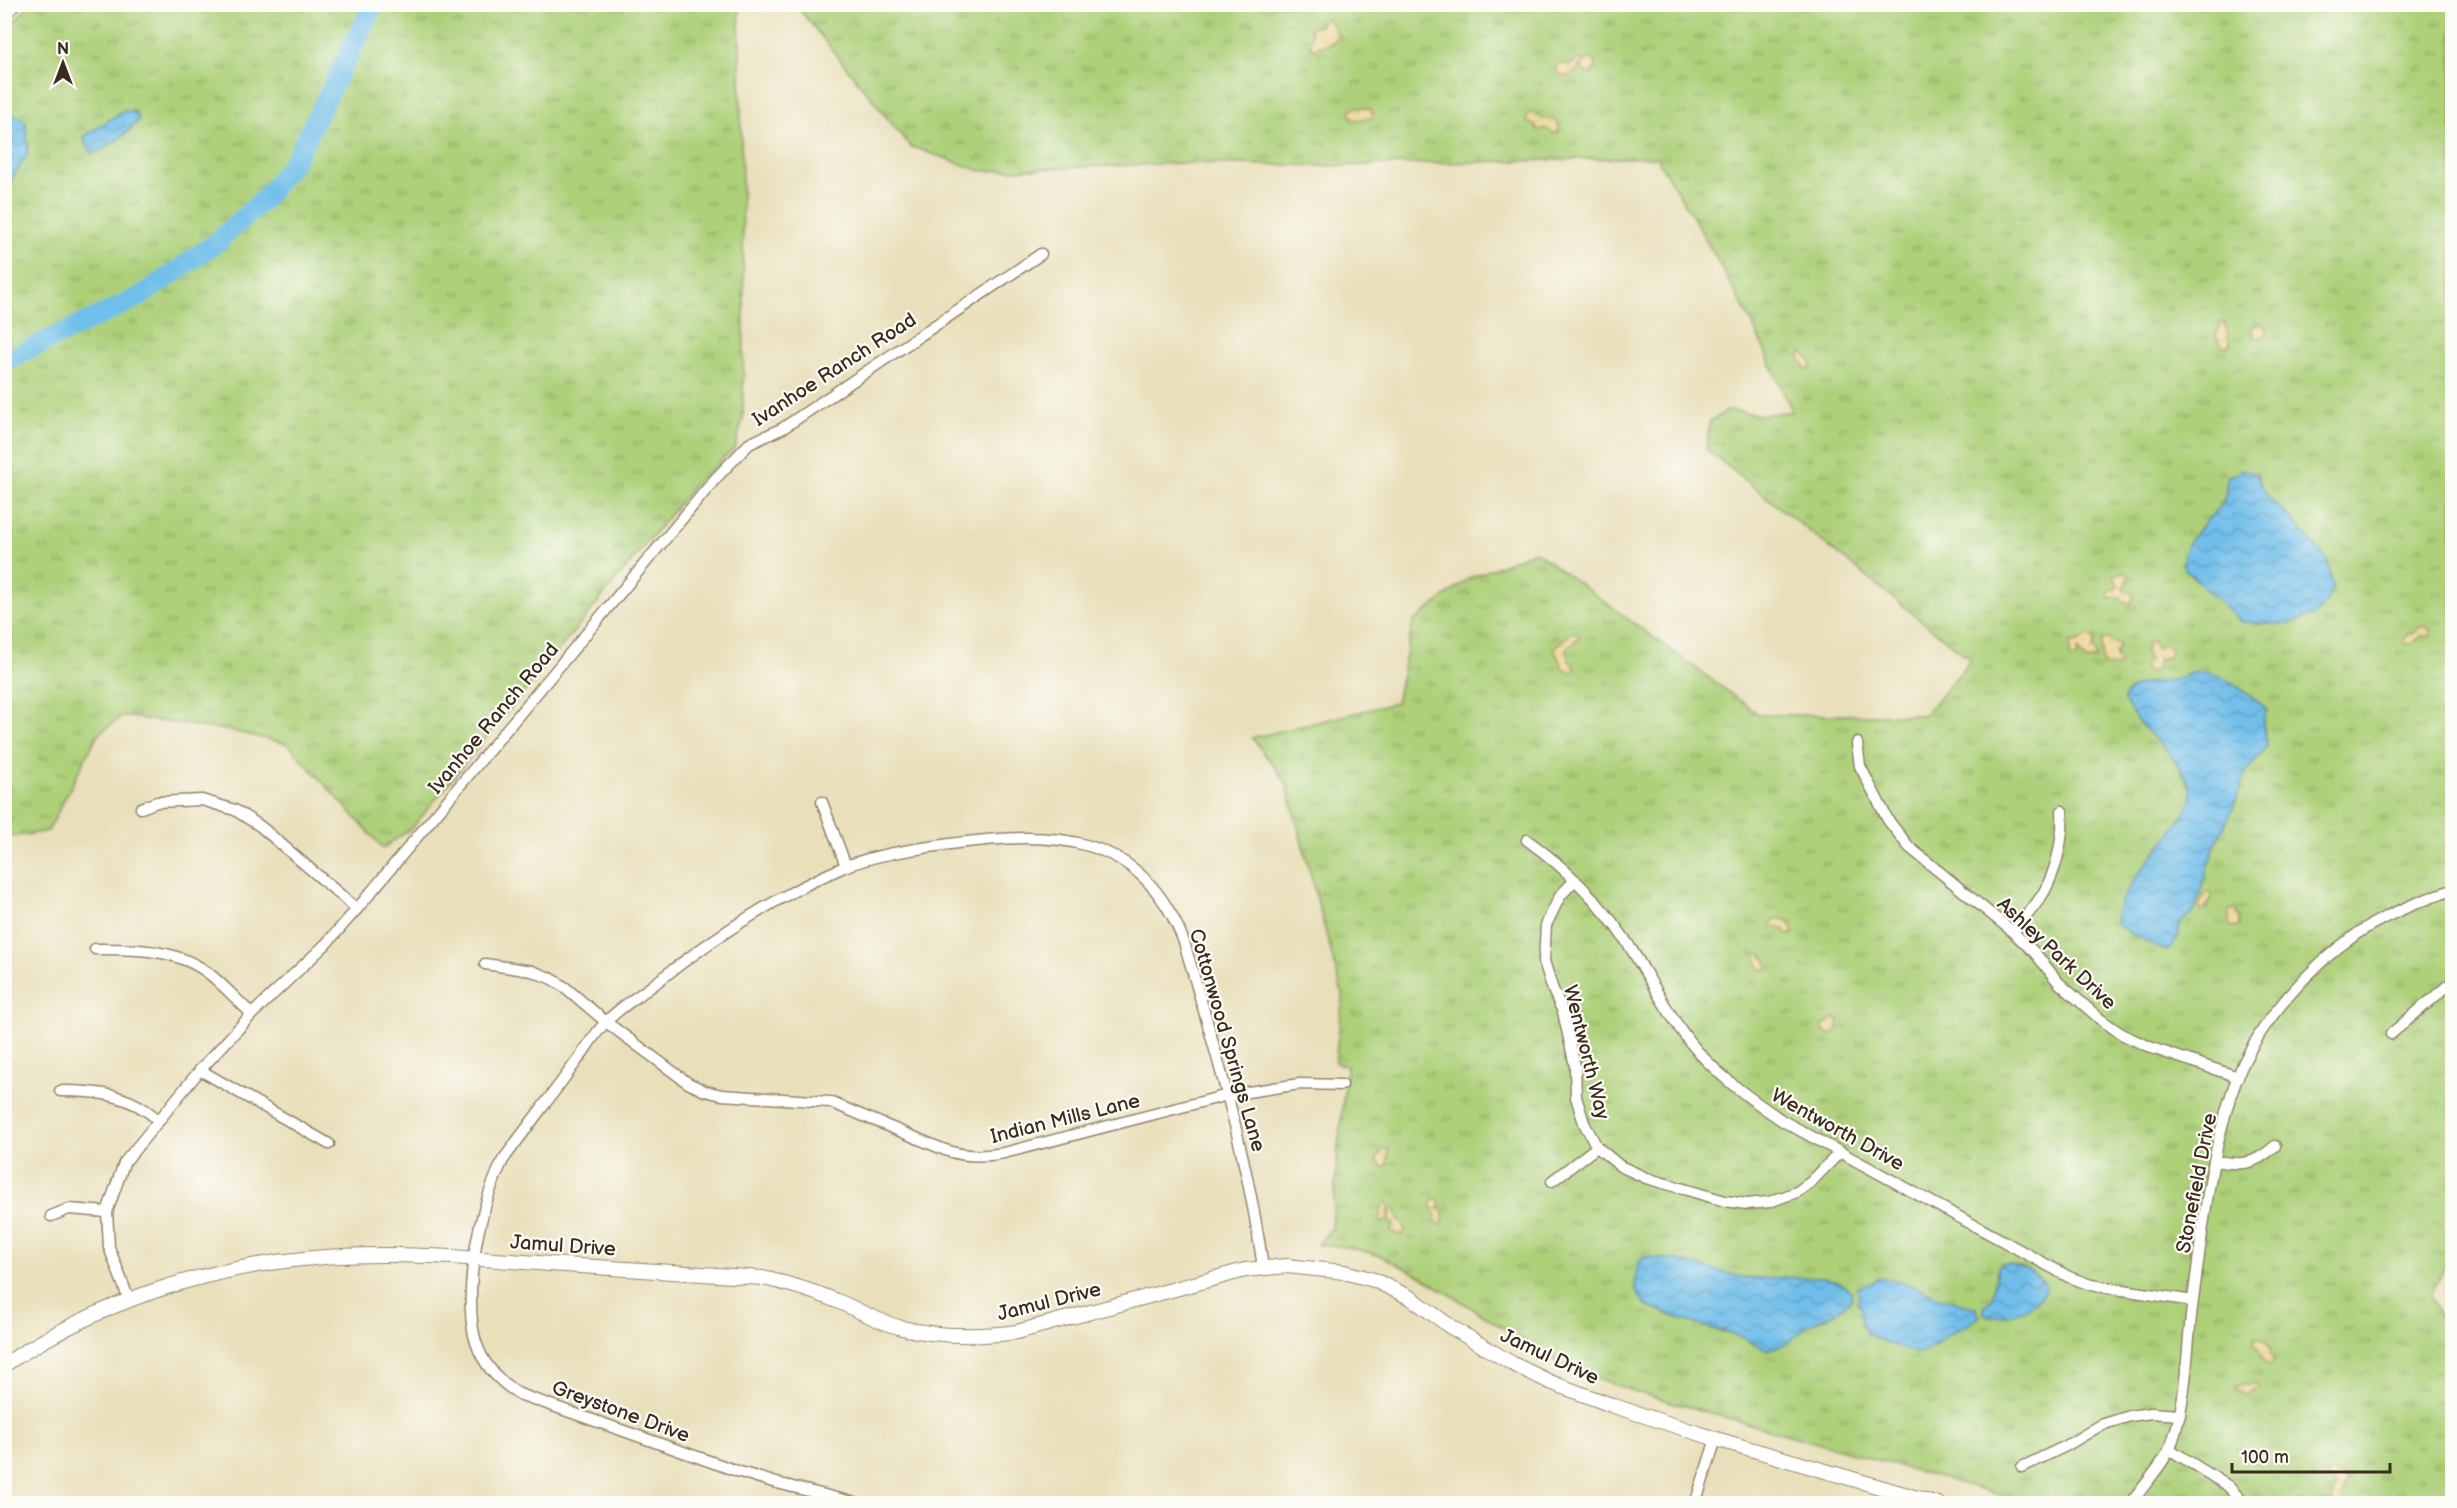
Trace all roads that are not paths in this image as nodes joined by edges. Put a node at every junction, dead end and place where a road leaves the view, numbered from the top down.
1 (12, 4) edge
2 (4, 13) edge
3 (1041, 254) dead end
4 (1857, 743) dead end
5 (822, 802) dead end
6 (141, 808) dead end
7 (2062, 811) dead end
8 (1527, 840) dead end
9 (846, 866) junction
10 (1575, 880) junction
11 (2452, 890) edge
12 (357, 909) junction
13 (2013, 932) junction
14 (95, 949) dead end
15 (484, 964) dead end
16 (2452, 982) edge
17 (252, 1014) junction
18 (606, 1022) junction
19 (2391, 1034) dead end
20 (200, 1070) junction
21 (2238, 1077) junction
22 (1342, 1085) dead end
23 (60, 1091) dead end
24 (1228, 1095) junction
25 (159, 1121) junction
26 (329, 1144) dead end
27 (2275, 1146) dead end
28 (1597, 1147) junction
29 (1840, 1152) junction
30 (2214, 1161) junction
31 (1552, 1181) dead end
32 (107, 1212) junction
33 (51, 1216) dead end
34 (474, 1258) junction
35 (1263, 1268) junction
36 (129, 1300) junction
37 (2193, 1301) junction
38 (4, 1365) edge
39 (2180, 1415) junction
40 (1716, 1439) junction
41 (2169, 1449) junction
42 (2022, 1467) dead end
43 (2241, 1500) dead end
44 (860, 1503) edge
45 (1695, 1503) edge
46 (1938, 1503) edge
47 (2131, 1503) edge

1 - 2 main road
3 - 12 street, Ivanhoe Ranch Road
4 - 13 street, Ashley Park Drive
5 - 9 street
6 - 12 street
7 - 13 street
8 - 10 street, Wentworth Drive
9 - 18 street, Cottonwood Springs Lane
9 - 24 street, Cottonwood Springs Lane
10 - 28 street, Wentworth Way
10 - 29 street, Wentworth Drive
11 - 21 street, Stonefield Drive
12 - 17 street, Ivanhoe Ranch Road
13 - 21 street, Ashley Park Drive
14 - 17 street
15 - 18 street, Indian Mills Lane
16 - 19 street
17 - 20 street, Ivanhoe Ranch Road
18 - 24 street, Indian Mills Lane
18 - 34 street, Cottonwood Springs Lane
20 - 25 street, Ivanhoe Ranch Road
20 - 26 street
21 - 30 street, Stonefield Drive
22 - 24 street, Indian Mills Lane
23 - 25 street
24 - 35 street, Cottonwood Springs Lane
25 - 32 street, Ivanhoe Ranch Road
27 - 30 street
28 - 29 street, Wentworth Way
28 - 31 street
29 - 37 street, Wentworth Drive
30 - 37 street, Stonefield Drive
32 - 33 street
32 - 36 street, Ivanhoe Ranch Road
34 - 35 street, Jamul Drive
34 - 36 street, Jamul Drive
34 - 44 street, Greystone Drive
35 - 40 street, Jamul Drive
36 - 38 street, Jamul Drive
37 - 39 street, Stonefield Drive
39 - 41 street, Stonefield Drive
39 - 42 street
40 - 45 street
40 - 46 street, Jamul Drive
41 - 43 street
41 - 47 street, Stonefield Drive

